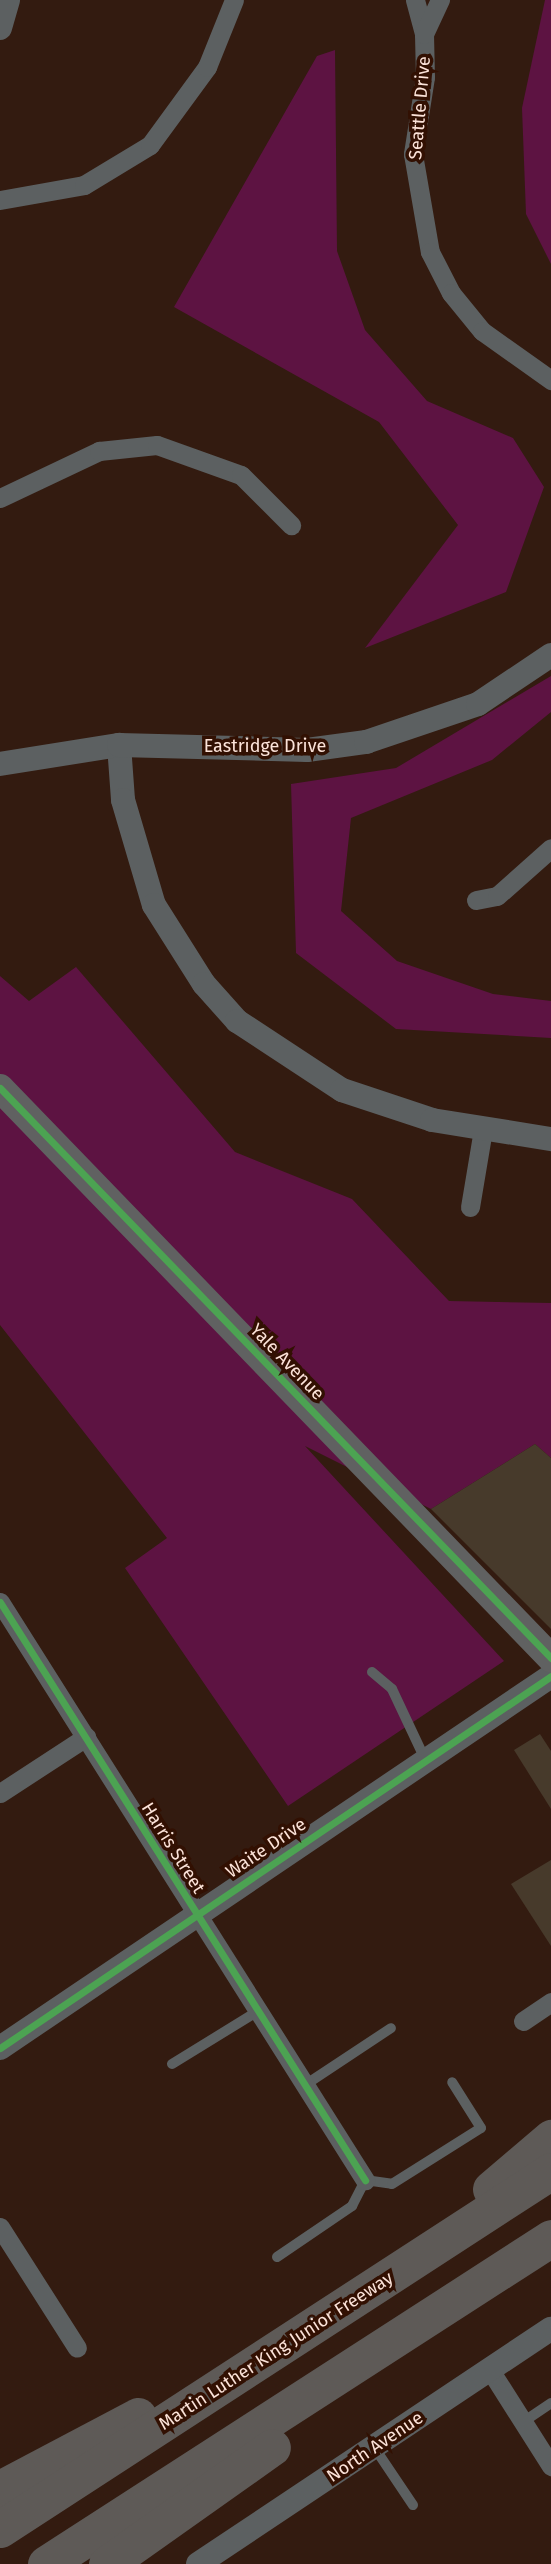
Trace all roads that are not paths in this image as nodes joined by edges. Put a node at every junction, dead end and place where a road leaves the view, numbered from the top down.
1 (8, 0) edge
2 (234, 0) edge
3 (415, 0) edge
4 (440, 0) edge
5 (0, 28) edge
6 (424, 34) junction
7 (0, 200) edge
8 (551, 380) edge
9 (0, 498) edge
10 (291, 525) dead end
11 (551, 655) edge
12 (119, 745) junction
13 (0, 764) edge
14 (551, 848) edge
15 (476, 900) dead end
16 (0, 1088) edge
17 (483, 1129) junction
18 (551, 1139) edge
19 (470, 1207) dead end
20 (0, 1602) edge
21 (551, 1658) edge
22 (372, 1672) dead end
23 (551, 1675) edge
24 (86, 1737) junction
25 (425, 1759) junction
26 (0, 1793) edge
27 (196, 1915) junction
28 (551, 2001) edge
29 (258, 2011) junction
30 (523, 2021) dead end
31 (391, 2028) dead end
32 (0, 2048) edge
33 (172, 2064) dead end
34 (452, 2082) dead end
35 (305, 2085) junction
36 (551, 2138) edge
37 (551, 2171) edge
38 (365, 2180) junction
39 (0, 2227) edge
40 (456, 2234) junction
41 (551, 2238) edge
42 (277, 2257) dead end
43 (344, 2309) junction
44 (551, 2329) edge
45 (387, 2347) junction
46 (77, 2348) dead end
47 (490, 2370) junction
48 (551, 2403) edge
49 (523, 2422) junction
50 (374, 2447) junction
51 (551, 2466) edge
52 (0, 2489) edge
53 (412, 2505) dead end
54 (0, 2529) edge
55 (207, 2562) edge
56 (46, 2564) edge
57 (107, 2564) edge

1 - 5 street
2 - 7 street
3 - 6 street, Seattle Drive
4 - 6 street, Seattle Drive
6 - 8 street, Seattle Drive
9 - 10 street
11 - 12 street, Eastridge Drive
12 - 13 street, Eastridge Drive
12 - 17 street
14 - 15 street
16 - 21 main road, Yale Avenue
17 - 18 street
17 - 19 street
20 - 24 street, Harris Street
22 - 25 lane
23 - 25 street, Waite Drive
24 - 26 street
24 - 27 street, Harris Street
25 - 27 street, Waite Drive
27 - 29 street, Harris Street
27 - 32 street, Waite Drive
28 - 30 street
29 - 33 lane
29 - 35 street, Harris Street
31 - 35 lane
34 - 38 lane
35 - 38 street, Harris Street
36 - 40 highway
37 - 40 highway, Martin Luther King Junior Freeway
38 - 42 lane
39 - 46 street
40 - 43 highway, Martin Luther King Junior Freeway
41 - 45 highway
43 - 52 highway
43 - 54 highway, Martin Luther King Junior Freeway
44 - 47 street, North Avenue
45 - 56 highway
45 - 57 highway
47 - 49 street
47 - 50 street, North Avenue
48 - 49 lane
49 - 51 street
50 - 53 lane
50 - 55 street, North Avenue

